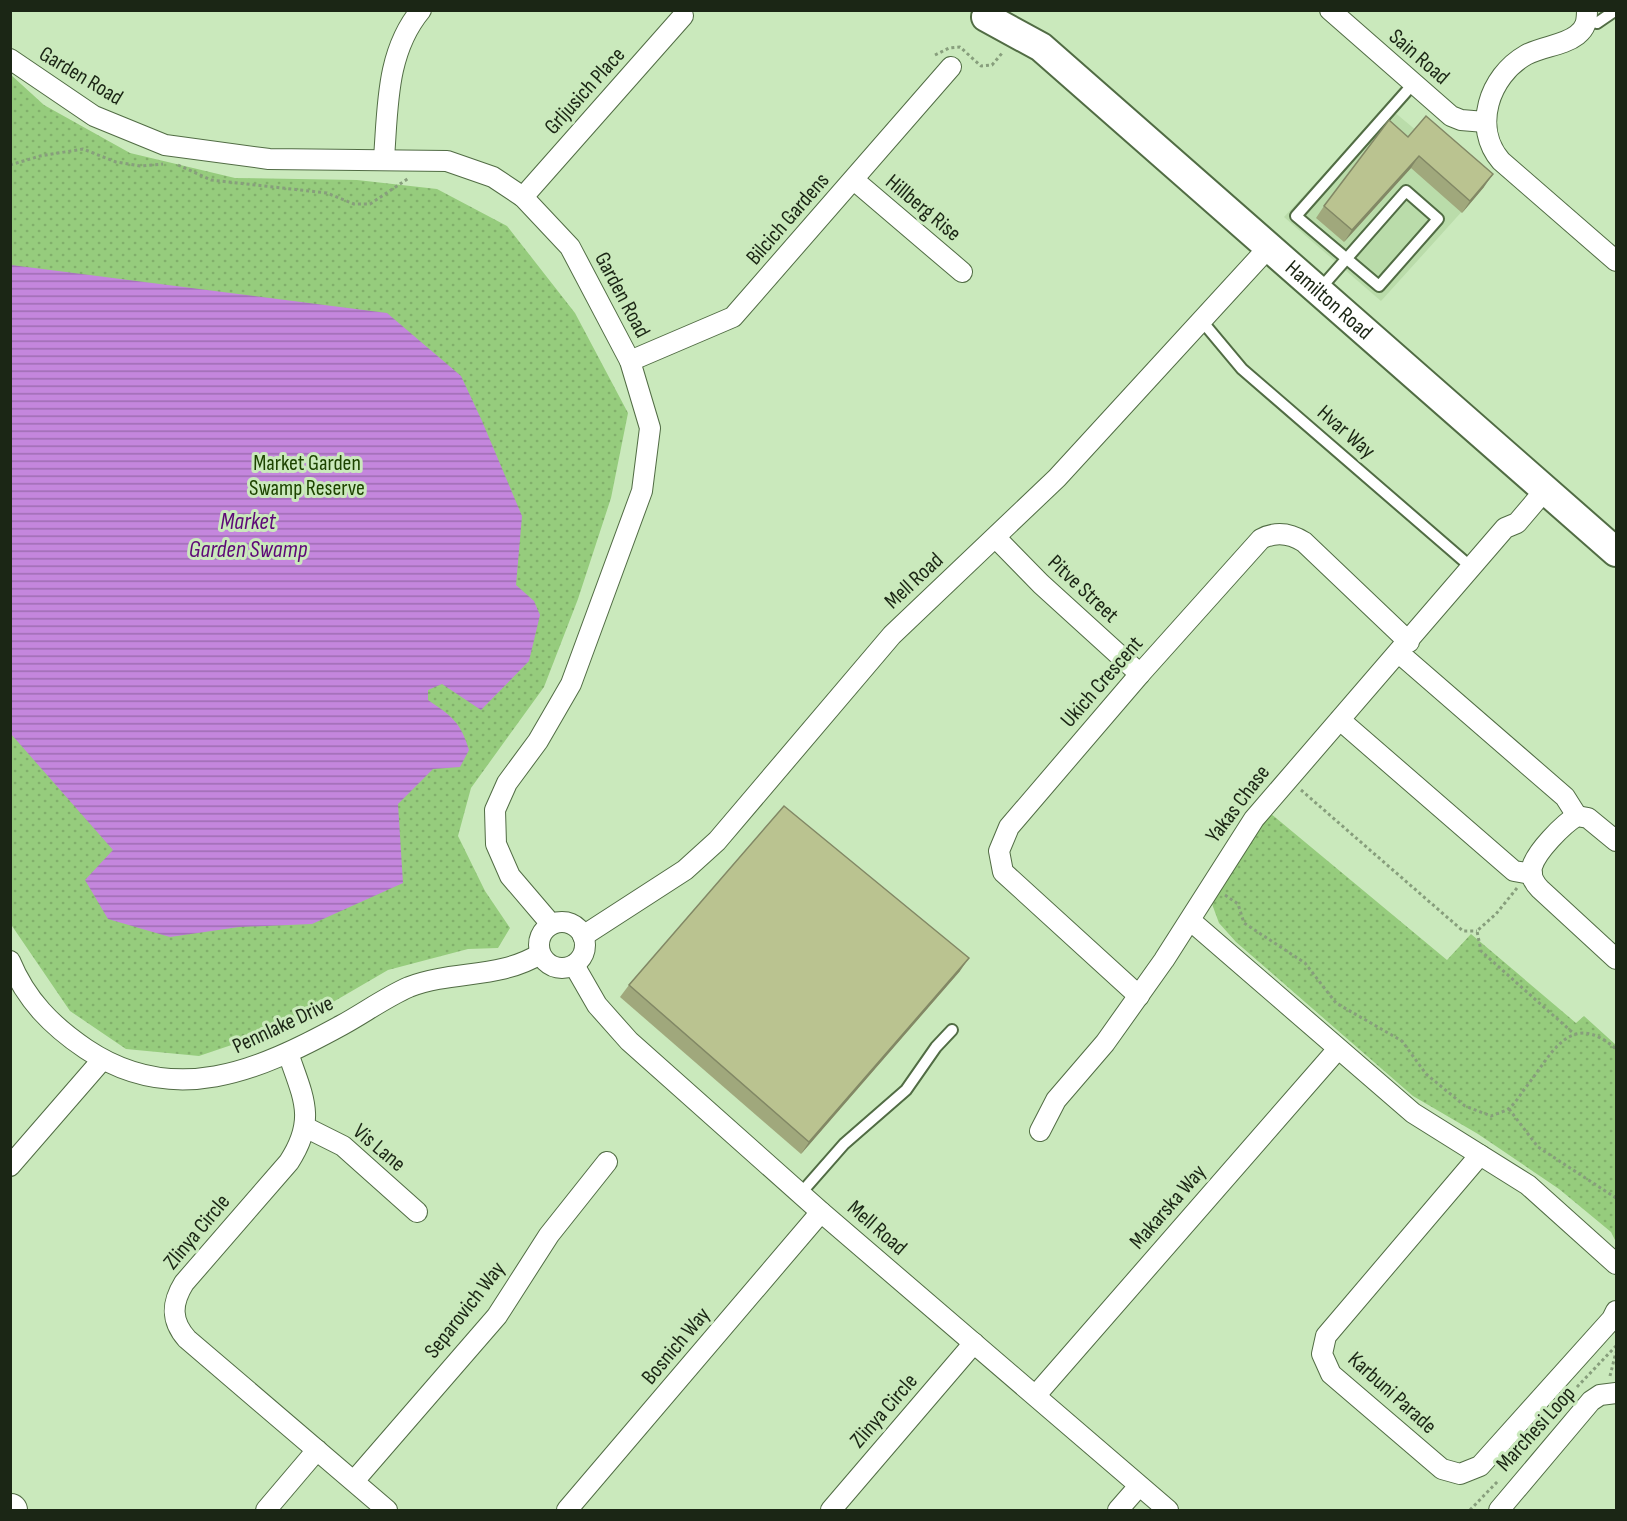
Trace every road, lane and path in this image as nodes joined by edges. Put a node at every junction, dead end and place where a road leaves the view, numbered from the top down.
1 (421, 10) edge
2 (1016, 10) edge
3 (1330, 10) edge
4 (1616, 10) edge
5 (985, 13) edge
6 (1587, 15) edge
7 (683, 16) dead end
8 (1041, 47) junction
9 (1004, 49) dead end
10 (948, 58) joint
11 (10, 59) edge
12 (1413, 84) junction
13 (1485, 122) junction
14 (384, 158) junction
15 (10, 165) edge
16 (416, 176) dead end
17 (854, 180) junction
18 (523, 197) junction
19 (1268, 248) junction
20 (1347, 258) junction
21 (1617, 261) edge
22 (962, 272) dead end
23 (1317, 292) junction
24 (1201, 320) junction
25 (630, 361) junction
26 (1540, 486) junction
27 (996, 538) junction
28 (1617, 552) edge
29 (1472, 567) junction
30 (1404, 648) junction
31 (1140, 674) junction
32 (1340, 720) junction
33 (1287, 778) junction
34 (1577, 816) junction
35 (1617, 841) edge
36 (1532, 876) junction
37 (1211, 885) junction
38 (1191, 921) junction
39 (551, 924) junction
40 (1477, 931) junction
41 (583, 936) junction
42 (540, 954) junction
43 (1617, 958) edge
44 (10, 961) edge
45 (574, 965) junction
46 (1139, 996) junction
47 (952, 1030) dead end
48 (1573, 1033) junction
49 (1617, 1049) edge
50 (1337, 1050) junction
51 (288, 1053) junction
52 (102, 1060) junction
53 (1509, 1108) junction
54 (305, 1127) junction
55 (1040, 1131) dead end
56 (1480, 1155) junction
57 (607, 1162) dead end
58 (10, 1166) edge
59 (801, 1193) junction
60 (1617, 1198) edge
61 (417, 1212) dead end
62 (821, 1212) junction
63 (1617, 1264) edge
64 (1617, 1311) edge
65 (974, 1344) junction
66 (1617, 1346) edge
67 (1617, 1352) edge
68 (1572, 1391) dead end
69 (1613, 1393) edge
70 (1036, 1395) junction
71 (1524, 1444) dead end
72 (317, 1450) junction
73 (354, 1481) junction
74 (1139, 1486) junction
75 (266, 1510) edge
76 (387, 1510) edge
77 (567, 1510) edge
78 (831, 1510) edge
79 (1118, 1510) edge
80 (1168, 1510) edge
81 (1470, 1510) edge
82 (1498, 1510) edge

1 - 14 street
2 - 8 main road, Hamilton Road
3 - 12 street, Sain Road
4 - 6 lane
5 - 8 main road, Hamilton Road
6 - 13 street
7 - 18 street, Grljusich Place
8 - 19 main road, Hamilton Road
9 - 10 path
10 - 17 street, Bilcich Gardens
11 - 14 street, Garden Road
12 - 13 street, Sain Road
12 - 20 lane
13 - 21 street
14 - 18 street, Garden Road
15 - 16 path
17 - 22 street, Hillberg Rise
17 - 25 street, Bilcich Gardens
18 - 25 street, Garden Road
19 - 23 main road, Hamilton Road
19 - 24 street, Mell Road
20 - 20 lane
20 - 23 lane
23 - 26 main road, Hamilton Road
24 - 27 street, Mell Road
24 - 29 lane, Hvar Way
25 - 39 street, Garden Road
26 - 28 main road, Hamilton Road
26 - 29 street, Yakas Chase
27 - 31 street, Pitve Street
27 - 41 street, Mell Road
29 - 30 street, Yakas Chase
30 - 31 street, Ukich Crescent
30 - 32 street, Yakas Chase
30 - 34 street
31 - 46 street, Ukich Crescent
32 - 33 street, Yakas Chase
32 - 36 street
33 - 37 street, Yakas Chase
33 - 40 path
34 - 35 street
34 - 36 street
36 - 40 path
36 - 43 street
37 - 38 street, Yakas Chase
37 - 53 path
38 - 46 street, Yakas Chase
38 - 50 street
39 - 41 street
39 - 42 street
40 - 48 path
41 - 45 street
42 - 45 street
42 - 51 street, Pennlake Drive
44 - 52 street, Pennlake Drive
45 - 59 street, Mell Road
46 - 55 street, Yakas Chase
47 - 59 lane
48 - 49 path
48 - 53 path
50 - 56 street
50 - 70 street, Makarska Way
51 - 52 street, Pennlake Drive
51 - 54 street, Zlinya Circle
52 - 58 street
53 - 60 path
54 - 61 street, Vis Lane
54 - 72 street, Zlinya Circle
56 - 63 street
56 - 64 street, Karbuni Parade
57 - 73 street, Separovich Way
59 - 62 street, Mell Road
62 - 65 street, Mell Road
62 - 77 street, Bosnich Way
65 - 70 street, Mell Road
65 - 78 street, Zlinya Circle
66 - 68 path
67 - 69 path
69 - 82 street, Marchesi Loop
70 - 74 street, Mell Road
71 - 81 path
72 - 73 street, Zlinya Circle
72 - 75 street
73 - 76 street, Zlinya Circle
74 - 79 street
74 - 80 street, Mell Road

